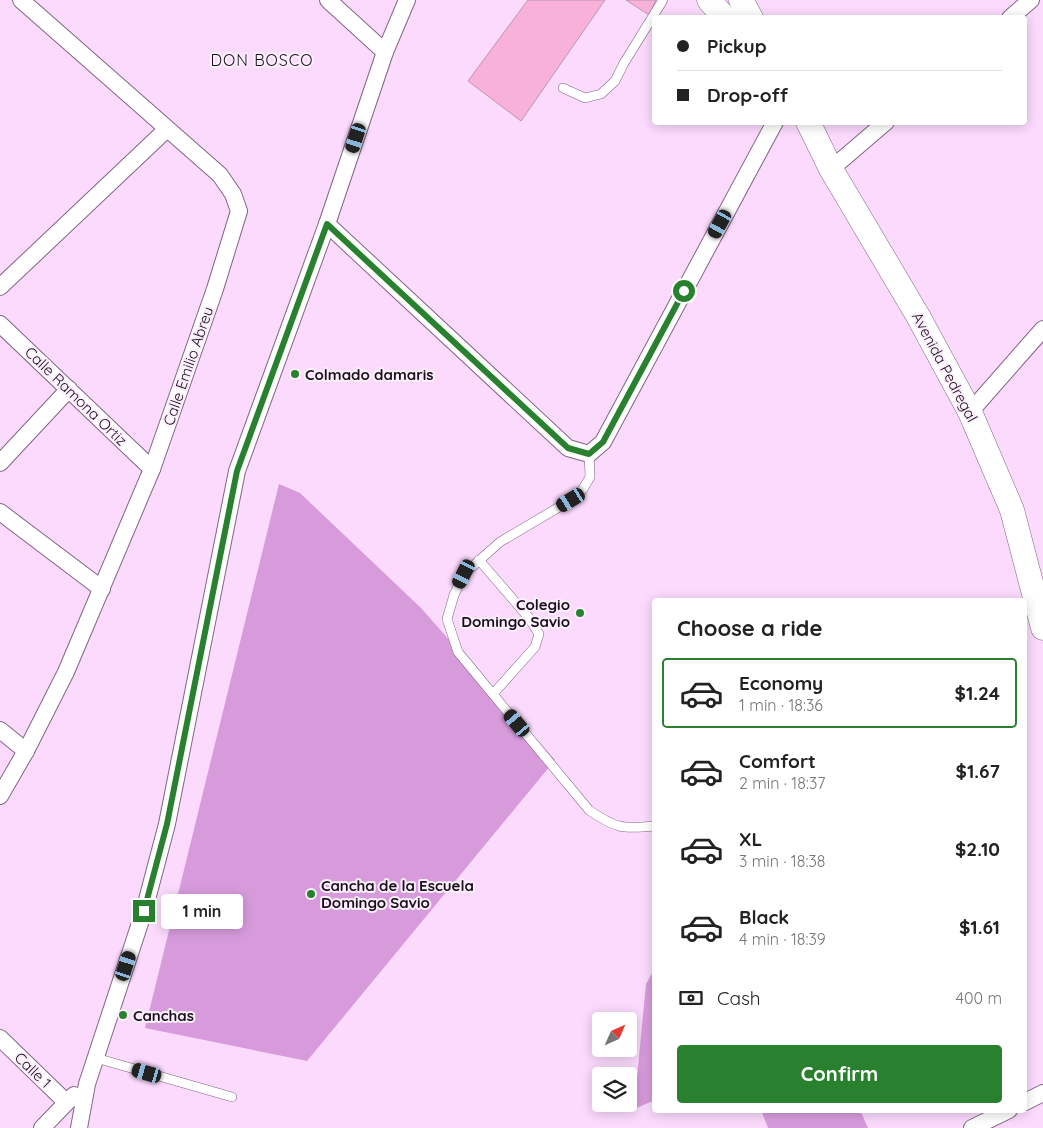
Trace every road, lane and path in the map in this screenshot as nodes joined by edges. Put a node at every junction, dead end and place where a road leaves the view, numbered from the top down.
1 (21, 0) edge
2 (328, 0) edge
3 (407, 0) edge
4 (663, 0) edge
5 (709, 0) edge
6 (741, 0) edge
7 (1031, 0) edge
8 (654, 15) edge
9 (722, 15) edge
10 (749, 15) edge
11 (1014, 15) edge
12 (652, 18) edge
13 (385, 52) junction
14 (563, 88) dead end
15 (773, 125) edge
16 (809, 125) edge
17 (882, 125) edge
18 (167, 129) junction
19 (831, 169) junction
20 (327, 224) junction
21 (0, 287) edge
22 (0, 324) edge
23 (1043, 329) edge
24 (69, 389) junction
25 (970, 412) junction
26 (589, 454) junction
27 (0, 463) edge
28 (152, 469) junction
29 (0, 512) edge
30 (479, 560) junction
31 (102, 589) junction
32 (1043, 628) edge
33 (493, 694) junction
34 (0, 730) edge
35 (26, 750) junction
36 (0, 796) edge
37 (652, 826) edge
38 (0, 1038) edge
39 (96, 1058) junction
40 (87, 1084) junction
41 (1043, 1093) edge
42 (232, 1097) dead end
43 (1027, 1101) edge
44 (66, 1102) junction
45 (1003, 1113) edge
46 (42, 1128) edge
47 (79, 1128) edge
48 (972, 1128) edge

1 - 18 street, Calle Emilio Abreu
2 - 13 street
3 - 13 street
4 - 8 lane
5 - 9 main road
6 - 10 main road
7 - 11 street
12 - 14 lane
13 - 20 street
15 - 26 street
16 - 19 main road, Avenida Pedregal
17 - 19 street
18 - 21 street
18 - 28 street, Calle Emilio Abreu
19 - 25 main road, Avenida Pedregal
20 - 26 street
20 - 39 street
22 - 24 street, Calle Ramona Ortiz
23 - 25 street
24 - 27 street
24 - 28 street, Calle Ramona Ortiz
25 - 32 main road, Avenida Pedregal
26 - 30 lane
28 - 31 street, Calle Emilio Abreu
29 - 31 street
30 - 33 lane
30 - 33 lane
31 - 35 street, Calle Emilio Abreu
33 - 37 lane
34 - 35 street
35 - 36 street, Calle Emilio Abreu
38 - 44 street, Calle 1
39 - 40 street
39 - 42 lane
40 - 44 street
40 - 47 street
41 - 43 street
44 - 46 street
45 - 48 street

